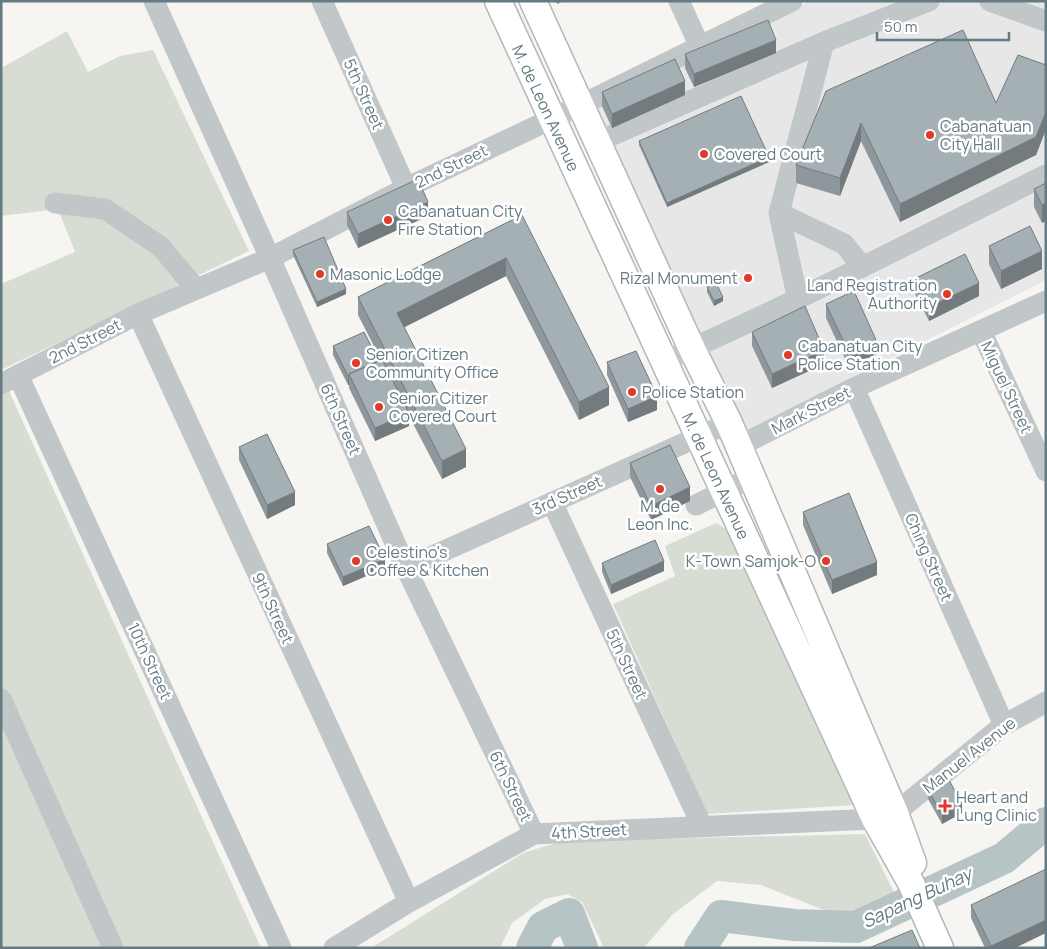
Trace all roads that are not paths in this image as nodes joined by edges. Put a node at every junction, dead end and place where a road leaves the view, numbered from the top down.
1 (154, 1) edge
2 (322, 1) edge
3 (498, 1) edge
4 (533, 1) edge
5 (679, 1) edge
6 (792, 1) edge
7 (929, 1) edge
8 (990, 1) edge
9 (1046, 21) edge
10 (824, 42) junction
11 (700, 47) junction
12 (581, 105) junction
13 (551, 118) junction
14 (597, 142) junction
15 (1046, 175) edge
16 (406, 188) junction
17 (55, 203) dead end
18 (778, 213) junction
19 (270, 258) junction
20 (862, 266) junction
21 (196, 290) junction
22 (798, 300) junction
23 (1046, 301) edge
24 (138, 314) junction
25 (980, 331) junction
26 (692, 348) junction
27 (664, 361) junction
28 (10, 379) edge
29 (854, 388) junction
30 (734, 434) junction
31 (698, 436) junction
32 (1046, 471) edge
33 (753, 477) junction
34 (724, 492) junction
35 (552, 502) junction
36 (696, 505) dead end
37 (406, 568) junction
38 (1, 700) edge
39 (1046, 702) edge
40 (1004, 725) junction
41 (885, 816) junction
42 (702, 826) junction
43 (534, 834) junction
44 (409, 902) junction
45 (931, 916) junction
46 (113, 948) edge
47 (281, 948) edge
48 (334, 948) edge
49 (940, 948) edge
50 (955, 948) edge

1 - 19 street, 6th Street
2 - 16 street, 5th Street
3 - 13 main road, M. de Leon Avenue
4 - 12 main road, M. de Leon Avenue
5 - 11 street
6 - 11 street, 2nd Street
7 - 10 street
8 - 9 street
10 - 14 street
10 - 18 street
11 - 12 street, 2nd Street
12 - 13 street, 2nd Street
12 - 14 main road, M. de Leon Avenue
13 - 16 street, 2nd Street
13 - 27 main road, M. de Leon Avenue
14 - 26 main road, M. de Leon Avenue
15 - 20 street
16 - 19 street, 2nd Street
17 - 21 street
18 - 20 street
18 - 22 street
19 - 21 street, 2nd Street
19 - 37 street, 6th Street
20 - 22 street
21 - 24 street, 2nd Street
22 - 26 street
23 - 25 street, Mark Street
24 - 28 street, 2nd Street
24 - 44 street, 9th Street
25 - 29 street, Mark Street
25 - 32 street, Miguel Street
26 - 27 street
26 - 30 main road, M. de Leon Avenue
27 - 31 main road, M. de Leon Avenue
28 - 47 street, 10th Street
29 - 30 street, Mark Street
29 - 40 street, Ching Street
30 - 31 street, 3rd Street
30 - 33 main road, M. de Leon Avenue
31 - 34 main road, M. de Leon Avenue
31 - 35 street, 3rd Street
33 - 34 street
33 - 41 main road, M. de Leon Avenue
34 - 36 street
34 - 41 main road, M. de Leon Avenue
35 - 37 street, 3rd Street
35 - 42 street, 5th Street
37 - 43 street, 6th Street
38 - 46 street
39 - 40 street, Manuel Avenue
40 - 41 street, Manuel Avenue
41 - 42 street, 4th Street
41 - 45 main road, M. de Leon Avenue
42 - 43 street, 4th Street
43 - 44 street, 4th Street
44 - 48 street, 4th Street
45 - 49 main road, M. de Leon Avenue
45 - 50 main road, M. de Leon Avenue

